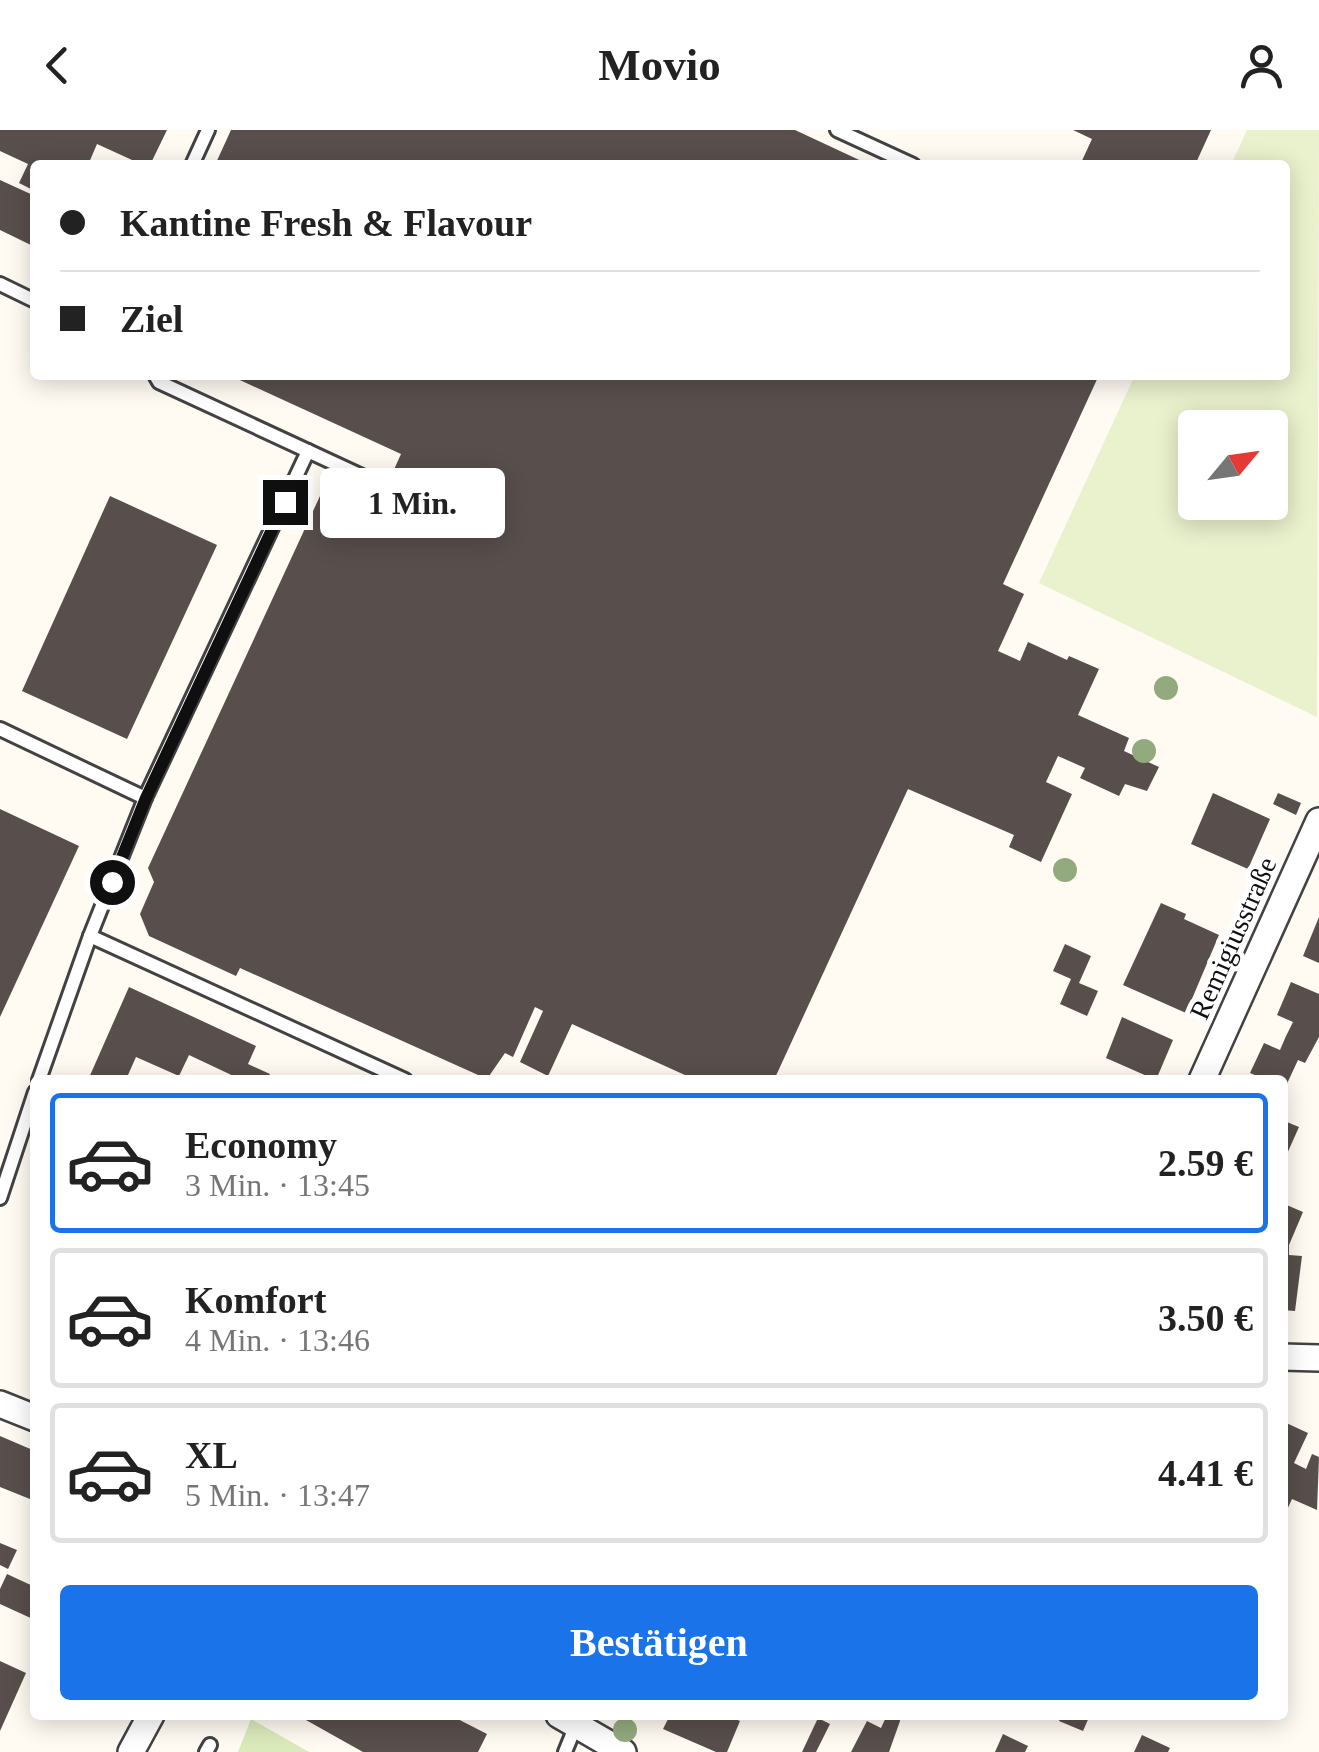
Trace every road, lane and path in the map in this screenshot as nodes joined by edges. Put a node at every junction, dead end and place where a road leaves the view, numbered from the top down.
1 (208, 130) edge
2 (837, 130) edge
3 (194, 160) edge
4 (901, 160) edge
5 (0, 284) edge
6 (30, 299) edge
7 (158, 380) edge
8 (308, 451) junction
9 (364, 477) dead end
10 (0, 728) edge
11 (146, 798) junction
12 (1319, 821) edge
13 (90, 936) junction
14 (41, 1075) edge
15 (394, 1075) edge
16 (1204, 1075) edge
17 (30, 1107) edge
18 (0, 1198) edge
19 (1288, 1357) edge
20 (1319, 1358) edge
21 (0, 1404) edge
22 (30, 1416) edge
23 (148, 1720) edge
24 (567, 1720) edge
25 (131, 1752) edge
26 (564, 1752) edge
27 (623, 1752) edge

1 - 3 lane
2 - 4 lane
5 - 6 lane
7 - 8 lane
8 - 9 lane
8 - 11 lane
10 - 11 lane
11 - 13 lane
12 - 16 street, Remigiusstraße
13 - 14 lane
13 - 15 lane
17 - 18 lane
19 - 20 street
21 - 22 street
23 - 25 street
24 - 26 lane
24 - 27 street

